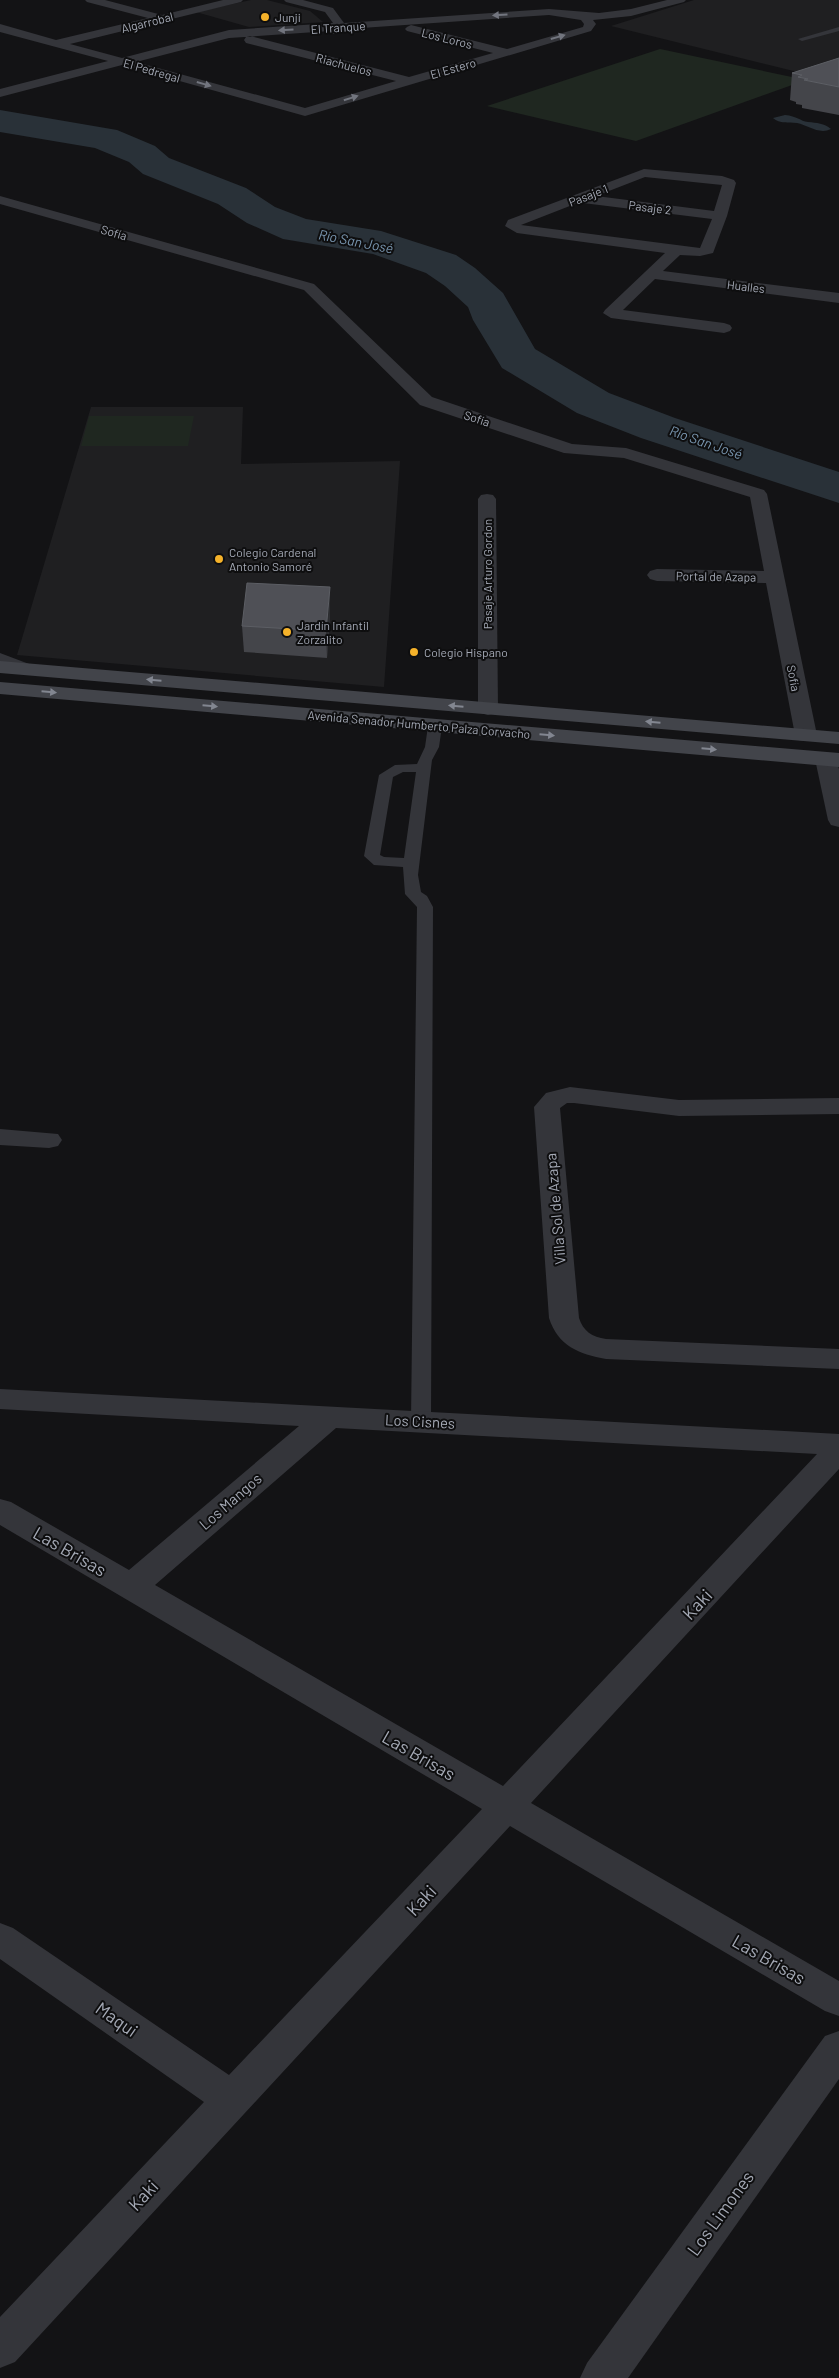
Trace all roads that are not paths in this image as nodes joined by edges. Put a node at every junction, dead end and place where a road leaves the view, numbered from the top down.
1 (91, 0) edge
2 (237, 0) edge
3 (290, 0) edge
4 (536, 0) edge
5 (640, 0) edge
6 (680, 0) edge
7 (506, 2) dead end
8 (568, 7) junction
9 (549, 12) junction
10 (585, 17) junction
11 (162, 18) junction
12 (386, 23) junction
13 (340, 26) junction
14 (0, 28) edge
15 (839, 29) edge
16 (229, 34) junction
17 (802, 39) dead end
18 (56, 44) junction
19 (278, 47) junction
20 (507, 52) junction
21 (124, 62) junction
22 (408, 81) junction
23 (0, 93) edge
24 (305, 112) joint
25 (580, 198) junction
26 (0, 200) edge
27 (720, 216) junction
28 (676, 250) junction
29 (653, 274) junction
30 (839, 298) edge
31 (724, 328) dead end
32 (487, 499) dead end
33 (657, 575) dead end
34 (774, 577) junction
35 (0, 657) edge
36 (0, 667) edge
37 (32, 670) junction
38 (0, 688) edge
39 (488, 709) junction
40 (435, 726) junction
41 (806, 735) junction
42 (839, 738) edge
43 (833, 760) edge
44 (425, 768) junction
45 (839, 820) edge
46 (412, 862) junction
47 (839, 1106) edge
48 (0, 1137) edge
49 (49, 1140) dead end
50 (839, 1359) edge
51 (0, 1399) edge
52 (330, 1416) junction
53 (422, 1421) junction
54 (839, 1446) edge
55 (839, 1450) edge
56 (0, 1510) edge
57 (131, 1587) junction
58 (508, 1807) junction
59 (0, 1939) edge
60 (839, 2000) edge
61 (839, 2048) edge
62 (233, 2100) junction
63 (0, 2348) edge
64 (602, 2378) edge

1 - 11 street
2 - 11 street, Algarrobal
3 - 13 street
4 - 8 street
5 - 8 street
6 - 10 street, El Tranque
7 - 9 street
8 - 9 street
9 - 10 street, El Tranque
9 -> 12 street, El Tranque
20 -> 10 street, El Estero
11 - 18 street, Algarrobal
12 - 13 street, El Tranque
12 - 20 street, Los Loros
13 -> 16 street, El Tranque
13 - 19 street, Riachuelos
14 - 18 street, El Pedregal
15 - 17 lane
16 - 19 street, Riachuelos
16 - 21 street, El Tranque
18 - 21 street, El Pedregal
19 - 22 street, Riachuelos
20 - 22 street, El Estero
21 - 23 street, El Tranque
21 -> 24 street, El Pedregal
24 -> 22 street, El Estero
25 - 27 street, Pasaje 2
25 - 27 street, Pasaje 1
25 - 28 street, Pasaje 1
26 - 34 street, Sofía
27 - 28 street, Pasaje 1
28 - 29 street
29 - 30 street, Hualles
29 - 31 street
32 - 39 street, Pasaje Arturo Gordon
33 - 34 street, Portal de Azapa
34 - 41 street, Sofía
35 - 37 lane
36 - 37 main road, Avenida Senador Humberto Palza Corvacho
39 -> 37 main road, Avenida Senador Humberto Palza Corvacho
38 -> 40 main road, Avenida Senador Humberto Palza Corvacho
41 -> 39 main road, Avenida Senador Humberto Palza Corvacho
40 -> 43 main road, Avenida Senador Humberto Palza Corvacho
40 - 44 lane
41 - 42 main road, Avenida Senador Humberto Palza Corvacho
43 - 45 street
44 - 46 lane
44 - 46 lane
46 - 53 lane
47 - 50 street, Villa Sol de Azapa
48 - 49 street
51 - 52 street, Los Cisnes
52 - 53 street, Los Cisnes
52 - 57 street, Los Mangos
53 - 54 street, Los Cisnes
55 - 58 street, Kaki
56 - 57 street, Las Brisas
57 - 58 street, Las Brisas
58 - 60 street, Las Brisas
58 - 62 street, Kaki
59 - 62 street, Maqui
61 - 64 street, Los Limones
62 - 63 street, Kaki

